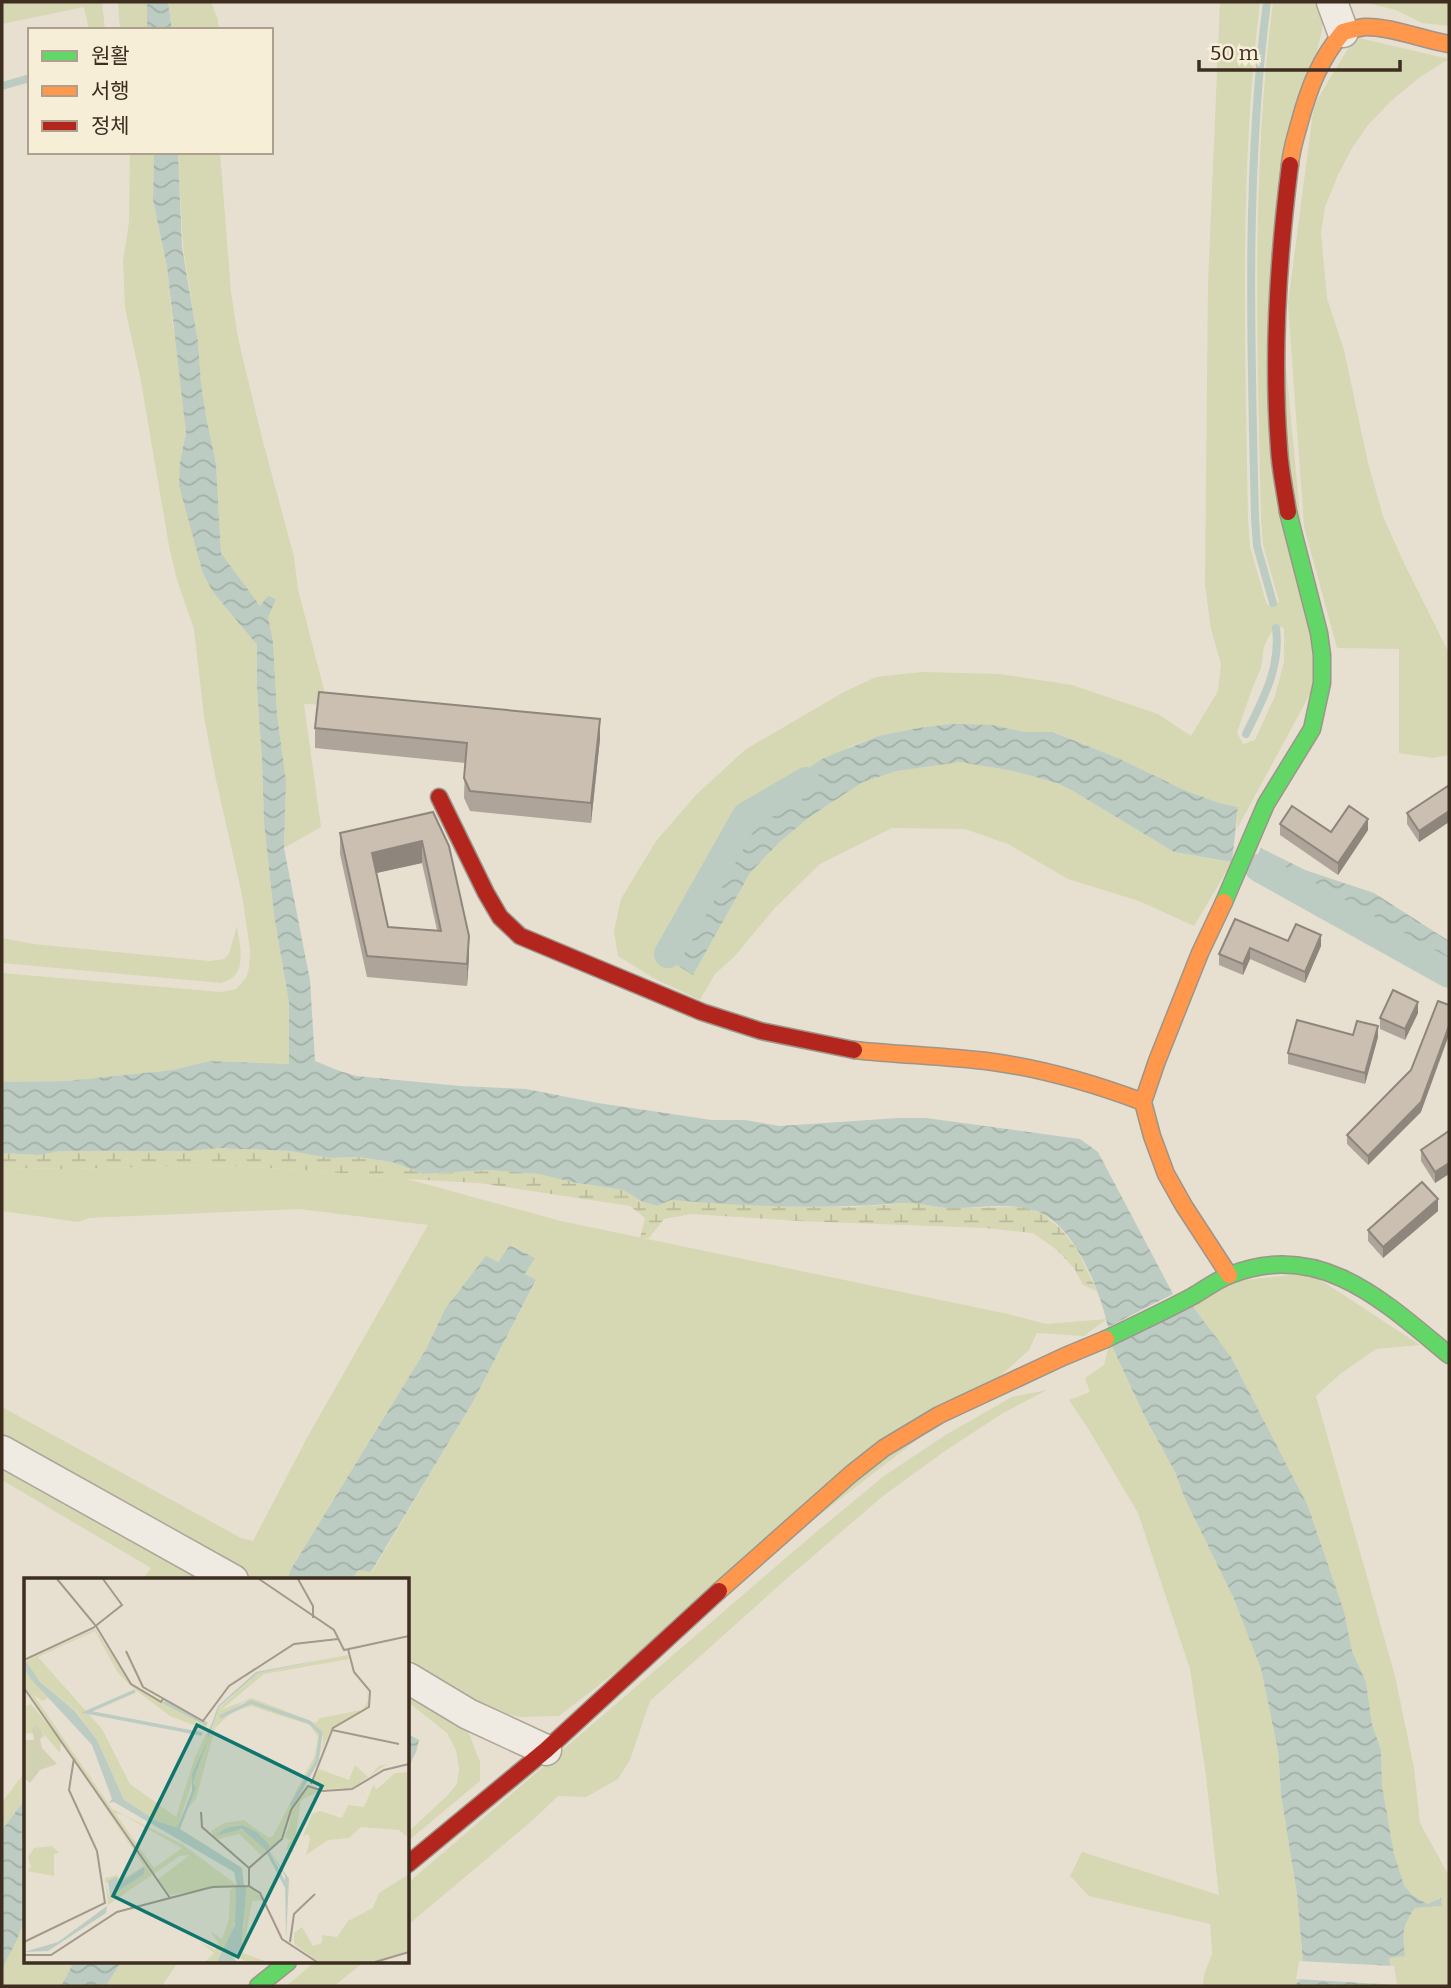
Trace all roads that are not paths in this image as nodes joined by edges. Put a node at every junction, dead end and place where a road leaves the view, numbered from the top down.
1 (1332, 2) edge
2 (1343, 32) junction
3 (1449, 44) edge
4 (439, 797) dead end
5 (1143, 1102) junction
6 (1229, 1275) junction
7 (1449, 1355) edge
8 (2, 1451) edge
9 (229, 1578) edge
10 (410, 1679) edge
11 (547, 1750) junction
12 (410, 1862) edge
13 (286, 1964) edge
14 (258, 1986) edge

1 - 2 street
2 - 3 street
2 - 5 street
4 - 5 street
5 - 6 street
6 - 7 street
6 - 11 street
8 - 9 street
10 - 11 street
11 - 12 street
13 - 14 street

